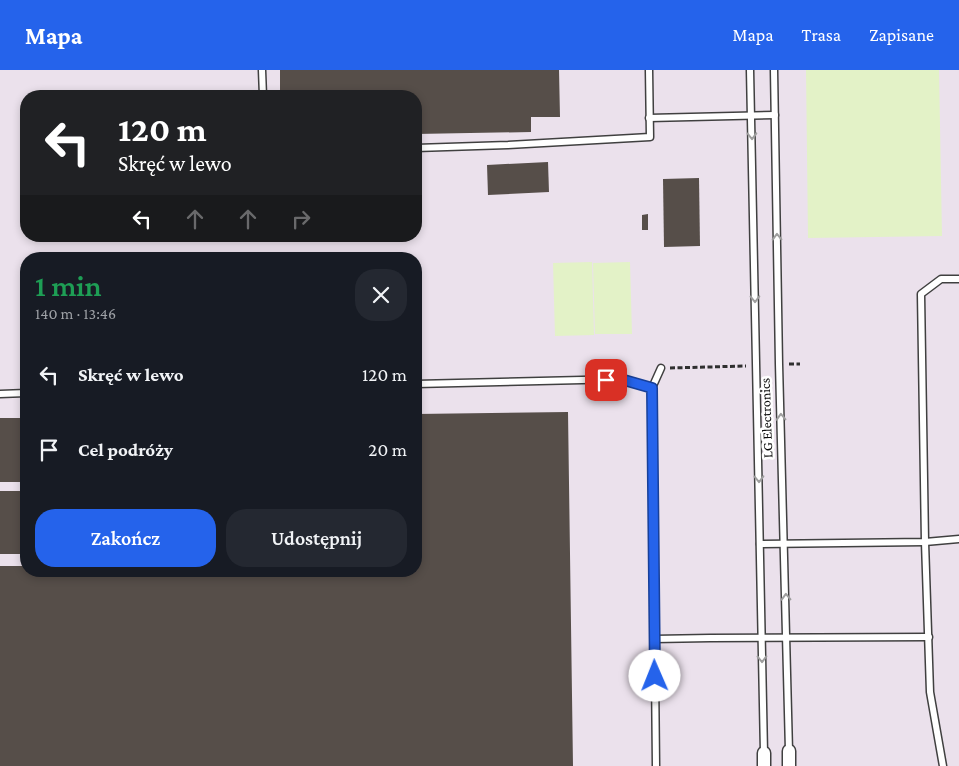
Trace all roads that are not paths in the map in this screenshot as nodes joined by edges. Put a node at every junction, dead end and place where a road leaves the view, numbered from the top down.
1 (262, 70) edge
2 (649, 70) edge
3 (750, 70) edge
4 (774, 70) edge
5 (263, 90) edge
6 (775, 115) junction
7 (752, 116) junction
8 (649, 118) junction
9 (422, 148) edge
10 (959, 279) edge
11 (661, 368) road end
12 (422, 384) edge
13 (652, 388) junction
14 (20, 393) edge
15 (0, 394) edge
16 (959, 539) edge
17 (925, 542) junction
18 (760, 544) junction
19 (784, 544) junction
20 (929, 637) junction
21 (762, 638) junction
22 (787, 638) junction
23 (654, 639) junction
24 (789, 750) joint
25 (764, 752) joint
26 (656, 766) edge
27 (764, 766) edge
28 (789, 766) edge
29 (943, 766) edge

1 - 5 lane
2 - 8 lane
3 - 7 lane, LG Electronics
4 - 6 lane, LG Electronics
6 - 7 lane
19 -> 6 lane, LG Electronics
7 - 8 lane
7 -> 18 lane, LG Electronics
8 - 9 lane
10 - 17 lane
11 - 13 lane
12 - 13 lane
13 - 23 lane
14 - 15 lane
16 - 17 lane
17 - 19 lane
17 - 20 lane
18 - 19 lane
18 - 21 lane, LG Electronics
22 -> 19 lane, LG Electronics
20 - 22 lane
20 - 29 lane
21 - 22 lane
21 - 23 lane
21 -> 25 lane, LG Electronics
22 - 24 lane, LG Electronics
23 - 26 lane
24 - 28 street, LG Electronics
25 - 27 street, LG Electronics

